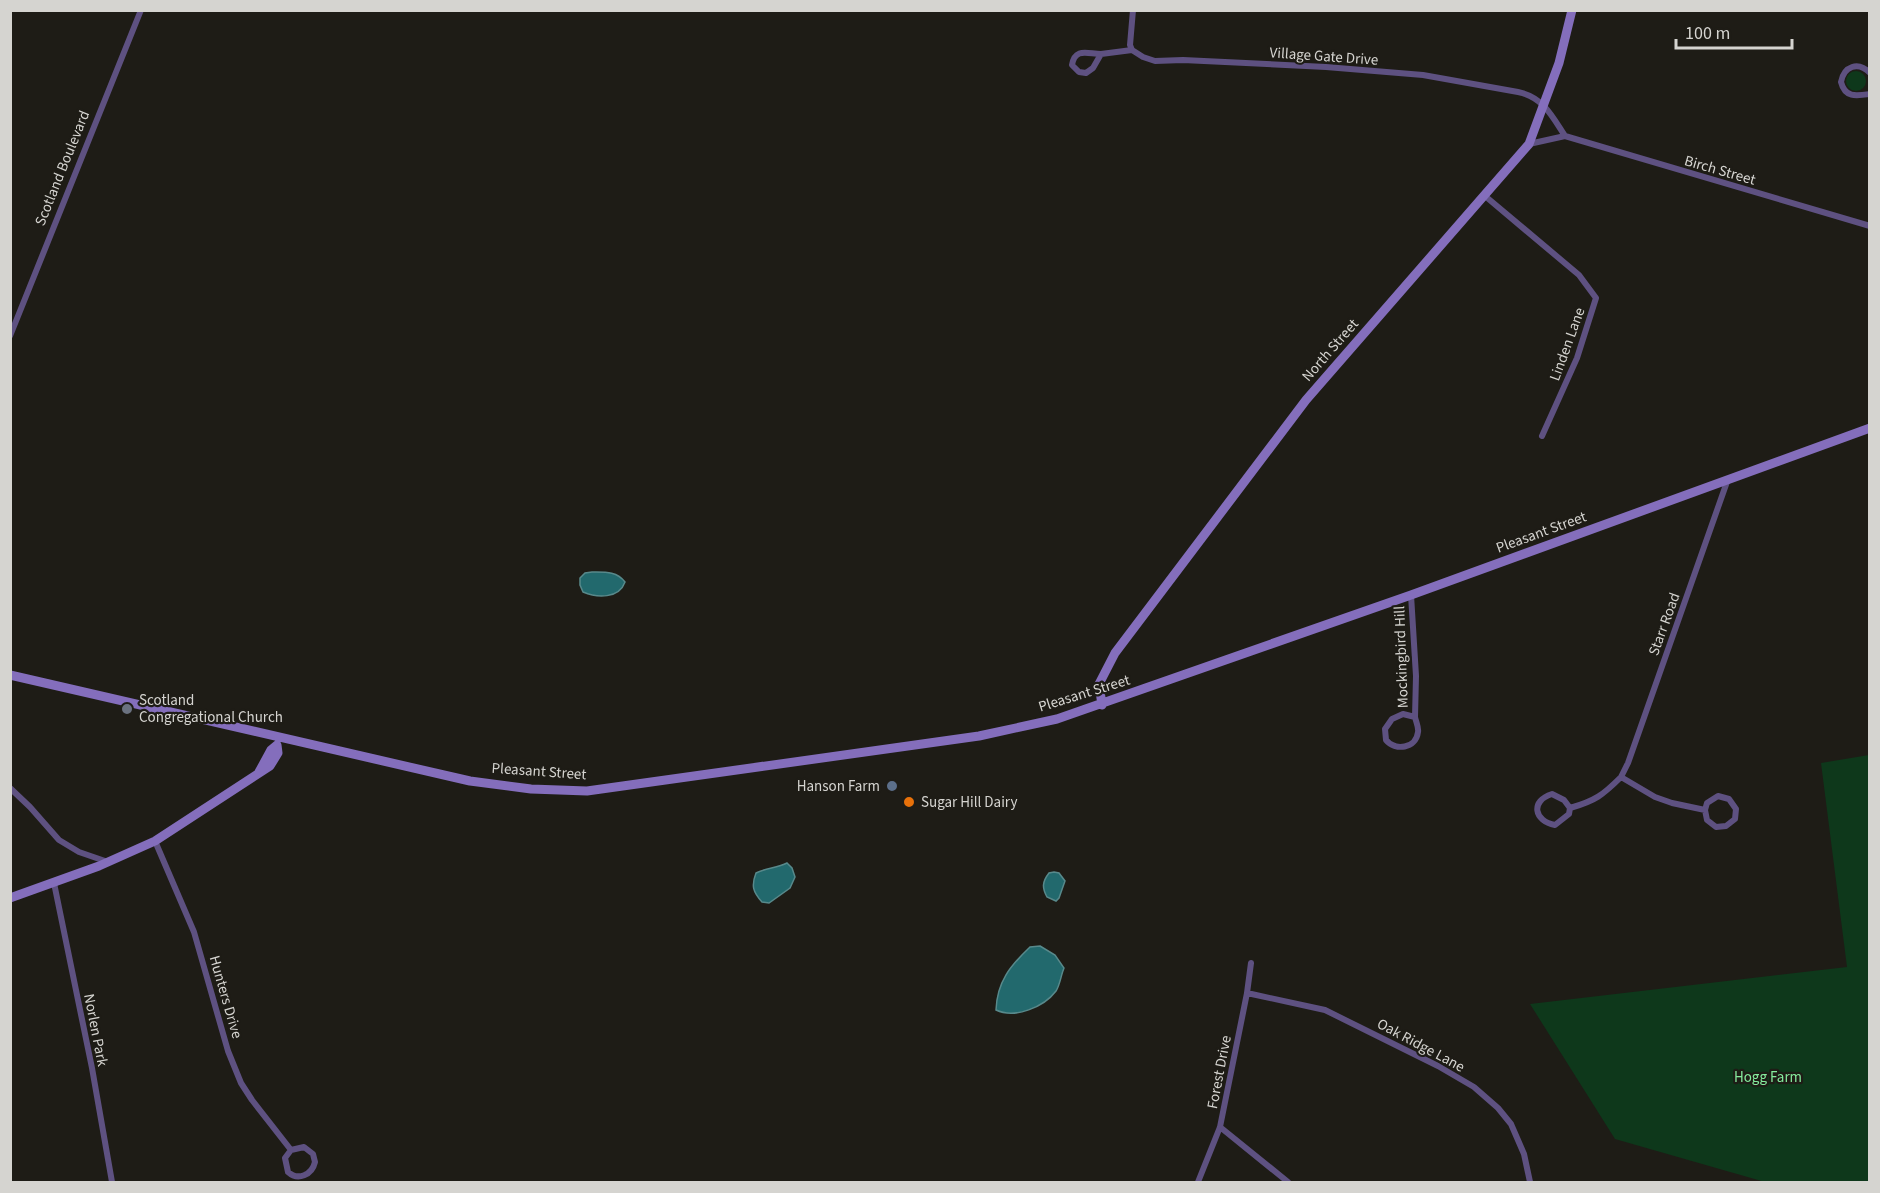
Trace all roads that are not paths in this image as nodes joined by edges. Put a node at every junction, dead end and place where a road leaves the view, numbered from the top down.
1 (141, 10) edge
2 (1133, 10) edge
3 (1572, 10) edge
4 (1132, 50) junction
5 (1101, 54) junction
6 (1869, 73) edge
7 (1869, 94) edge
8 (1544, 105) junction
9 (1565, 136) junction
10 (1529, 144) junction
11 (1485, 196) junction
12 (1869, 225) edge
13 (10, 336) edge
14 (1869, 428) edge
15 (1542, 436) dead end
16 (1728, 479) junction
17 (1411, 595) junction
18 (10, 675) edge
19 (1101, 705) junction
20 (1415, 717) junction
21 (279, 741) junction
22 (1621, 777) junction
23 (10, 788) edge
24 (1570, 808) junction
25 (1705, 810) junction
26 (155, 841) junction
27 (109, 862) junction
28 (54, 882) junction
29 (10, 898) edge
30 (1251, 963) dead end
31 (1247, 993) junction
32 (1220, 1127) junction
33 (291, 1150) junction
34 (112, 1182) edge
35 (1198, 1182) edge
36 (1288, 1182) edge
37 (1530, 1182) edge

1 - 13 street, Scotland Boulevard
2 - 4 street
3 - 8 main road, North Street
4 - 5 street, Village Gate Drive
4 - 8 street, Village Gate Drive
5 - 5 street, Village Gate Drive
6 - 7 street
8 - 9 street
8 - 10 main road, North Street
9 - 10 street, Birch Street
9 - 12 street, Birch Street
10 - 11 main road, North Street
11 - 15 street, Linden Lane
11 - 19 main road, North Street
14 - 16 main road, Pleasant Street
16 - 17 main road, Pleasant Street
16 - 22 street, Starr Road
17 - 19 main road, Pleasant Street
17 - 20 street, Mockingbird Hill
18 - 21 main road
19 - 21 main road, Pleasant Street
20 - 20 street, Mockingbird Hill
21 - 26 main road
22 - 24 street
22 - 25 street
23 - 27 street
24 - 24 street
25 - 25 street
26 - 27 main road
26 - 33 street, Hunters Drive
27 - 28 main road
28 - 29 main road
28 - 34 street, Norlen Park
30 - 31 street, Forest Drive
31 - 32 street, Forest Drive
31 - 37 street, Oak Ridge Lane
32 - 35 street, Forest Drive
32 - 36 street
33 - 33 street, Hunters Drive

